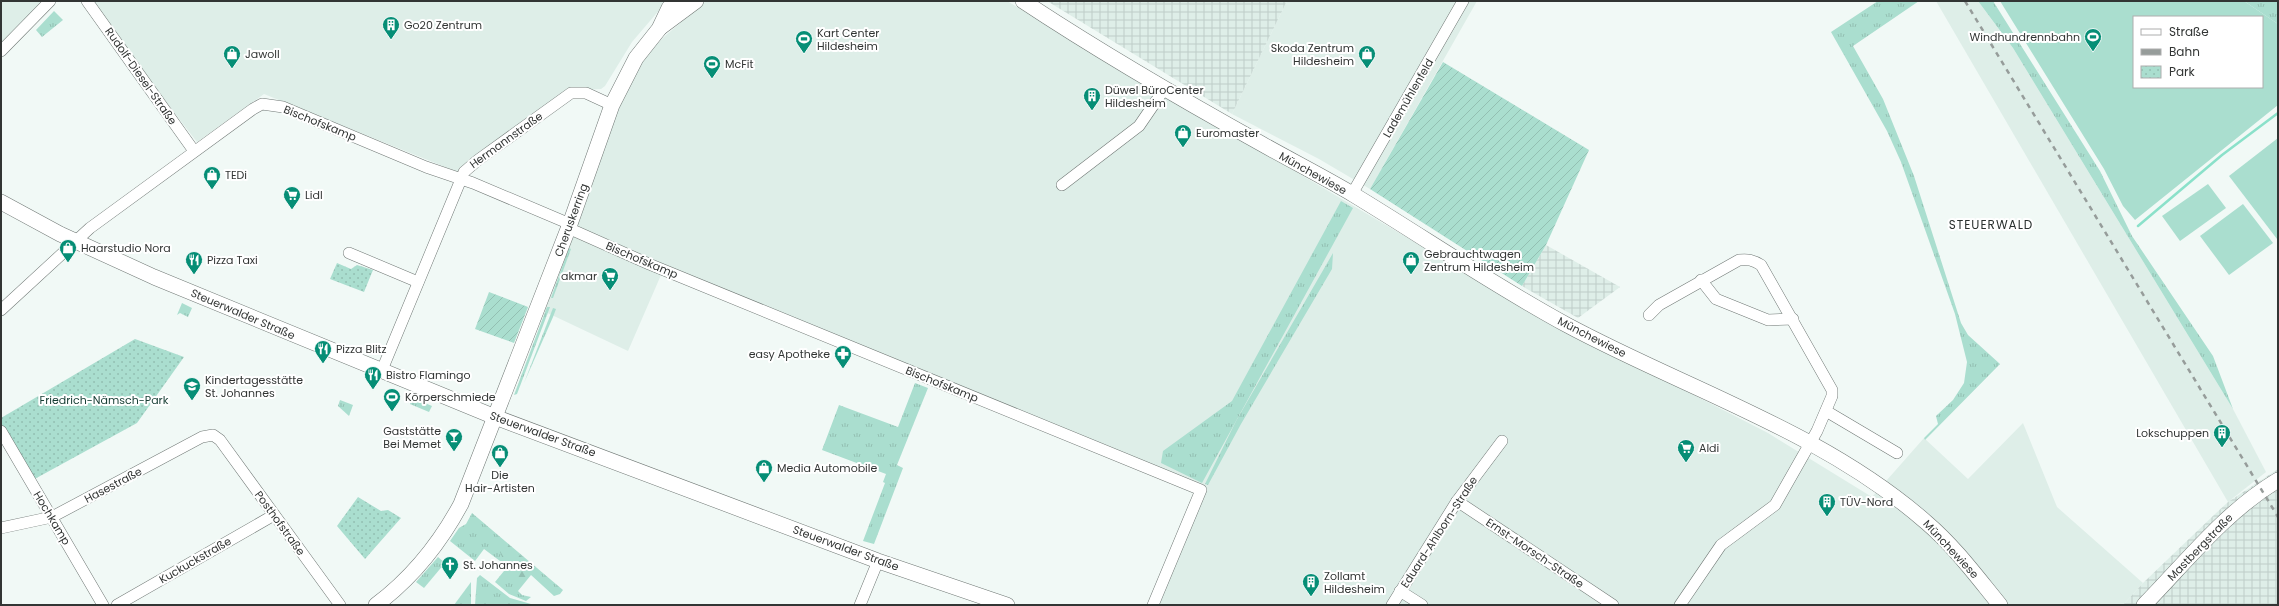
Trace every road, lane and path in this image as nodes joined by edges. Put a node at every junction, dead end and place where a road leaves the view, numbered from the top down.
1 (50, 1) edge
2 (87, 1) edge
3 (677, 1) edge
4 (696, 1) edge
5 (1023, 1) edge
6 (1463, 1) edge
7 (659, 29) junction
8 (1, 51) edge
9 (1165, 88) junction
10 (612, 105) junction
11 (194, 151) junction
12 (461, 180) junction
13 (1062, 185) dead end
14 (1352, 194) junction
15 (1, 202) edge
16 (569, 226) junction
17 (74, 241) junction
18 (349, 253) dead end
19 (1701, 280) junction
20 (418, 282) junction
21 (1, 310) edge
22 (1649, 315) dead end
23 (1793, 319) junction
24 (382, 370) junction
25 (1826, 411) junction
26 (495, 417) junction
27 (1, 431) edge
28 (220, 440) joint
29 (1502, 441) dead end
30 (1810, 443) junction
31 (1897, 453) dead end
32 (2278, 480) edge
33 (1457, 501) junction
34 (274, 515) junction
35 (52, 518) junction
36 (1, 528) edge
37 (878, 561) junction
38 (1400, 591) junction
39 (104, 605) edge
40 (117, 605) edge
41 (340, 605) edge
42 (376, 605) edge
43 (860, 605) edge
44 (1007, 605) edge
45 (1153, 605) edge
46 (1392, 605) edge
47 (1422, 605) edge
48 (1613, 605) edge
49 (1680, 605) edge
50 (2000, 605) edge
51 (2144, 605) edge

1 - 8 street
2 - 11 street, Rudolf-Diesel-Straße
3 - 7 street, Cheruskerring
4 - 7 street, Cheruskerring
5 - 9 street, Münchewiese
6 - 14 street, Lademühlenfeld
7 - 10 street, Cheruskerring
9 - 13 street
9 - 14 street, Münchewiese
10 - 12 street, Hermannstraße
10 - 16 street, Cheruskerring
11 - 12 street, Bischofskamp
11 - 17 street, Bischofskamp
12 - 16 street, Bischofskamp
12 - 20 street, Hermannstraße
14 - 30 street, Münchewiese
15 - 17 street, Steuerwalder Straße
16 - 26 street, Cheruskerring
16 - 45 street, Bischofskamp
17 - 21 street, Bischofskamp
17 - 24 street, Steuerwalder Straße
18 - 20 street
19 - 22 street
19 - 23 street
19 - 23 street
20 - 24 street, Hermannstraße
23 - 25 street
24 - 26 street, Steuerwalder Straße
25 - 30 street
25 - 31 street
26 - 37 street, Steuerwalder Straße
26 - 42 street, Cheruskerring
27 - 35 street, Hochkamp
28 - 34 street, Posthofstraße
28 - 35 street, Hasestraße
29 - 33 street, Eduard-Ahlborn-Straße
30 - 49 street
30 - 50 street, Münchewiese
32 - 51 street, Mastbergstraße
33 - 38 street, Eduard-Ahlborn-Straße
33 - 48 street, Ernst-Morsch-Straße
34 - 40 street, Kuckuckstraße
34 - 41 street, Posthofstraße
35 - 36 street, Hasestraße
35 - 39 street, Hochkamp
37 - 43 street
37 - 44 street, Steuerwalder Straße
38 - 46 street, Eduard-Ahlborn-Straße
38 - 47 street

